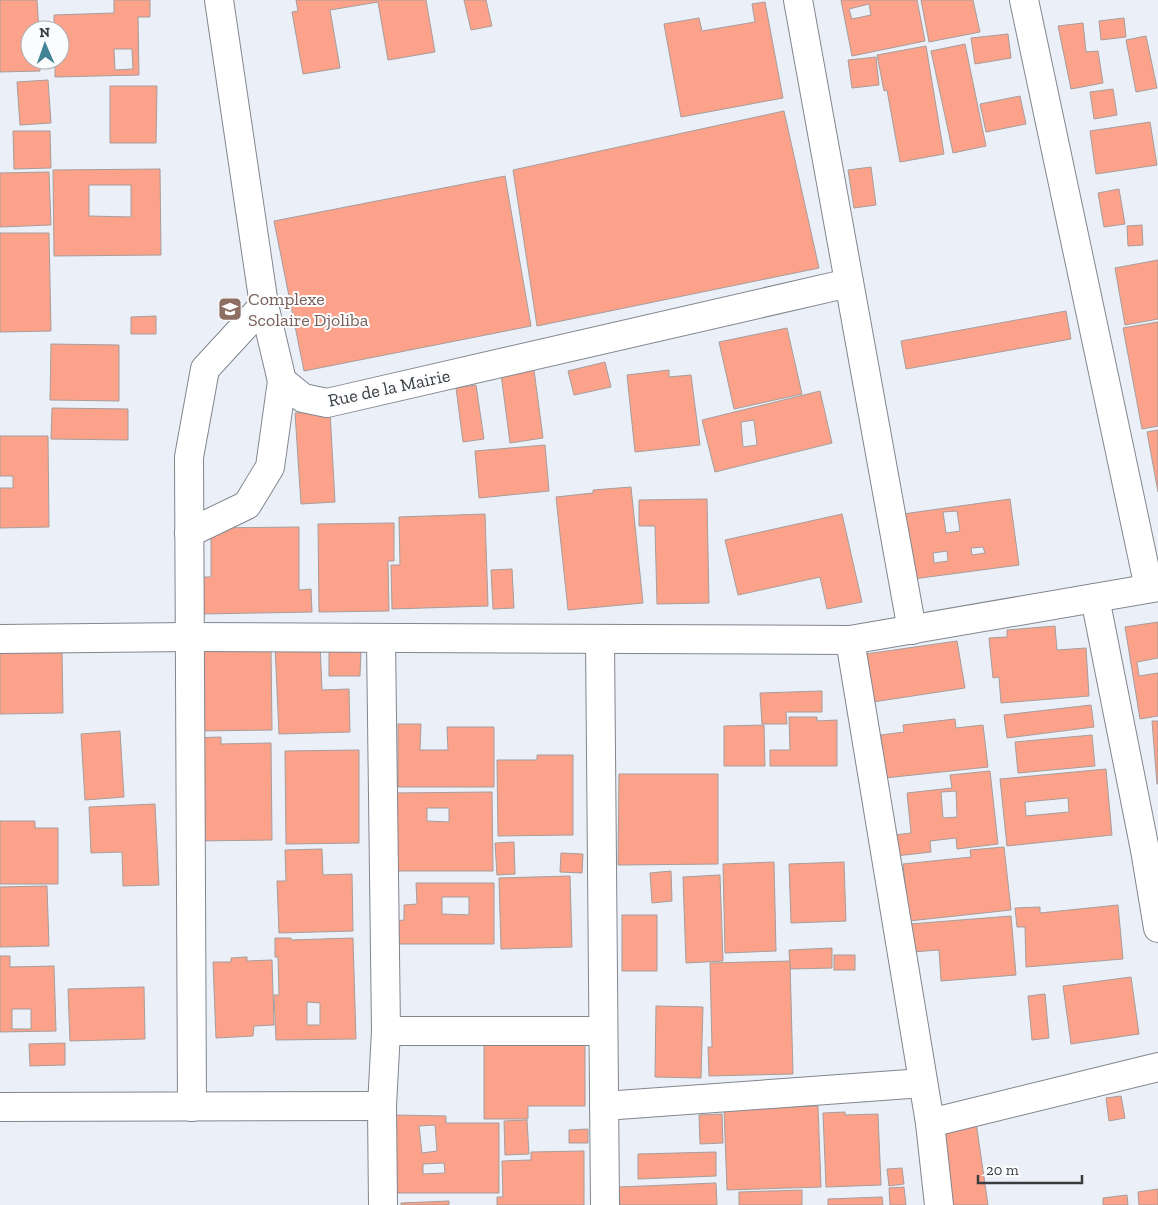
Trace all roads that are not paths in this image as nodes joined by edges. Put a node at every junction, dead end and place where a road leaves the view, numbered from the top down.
1 (219, 0) edge
2 (798, 0) edge
3 (1024, 0) edge
4 (849, 283) junction
5 (264, 305) junction
6 (282, 381) junction
7 (189, 534) junction
8 (1154, 588) edge
9 (1095, 598) junction
10 (912, 630) junction
11 (190, 637) junction
12 (0, 639) edge
13 (381, 639) junction
14 (600, 640) junction
15 (850, 640) junction
16 (1151, 849) edge
17 (1158, 928) edge
18 (386, 1031) junction
19 (603, 1031) junction
20 (1158, 1067) edge
21 (923, 1083) junction
22 (382, 1106) junction
23 (604, 1106) junction
24 (0, 1107) edge
25 (192, 1107) junction
26 (930, 1123) junction
27 (384, 1205) edge
28 (605, 1205) edge
29 (939, 1205) edge

1 - 5 street
2 - 4 street
3 - 8 street
4 - 6 street, Rue de la Mairie
4 - 10 street
5 - 6 street
5 - 7 street
6 - 7 street
7 - 11 street
8 - 9 street
9 - 10 street
9 - 16 street
10 - 15 street
11 - 12 street
11 - 13 street
11 - 25 street
13 - 14 street
13 - 18 street
14 - 15 street
14 - 19 street
15 - 21 street
16 - 17 street
18 - 19 street
18 - 22 street
19 - 23 street
20 - 26 street
21 - 23 street
21 - 26 street
22 - 25 street
22 - 27 street
23 - 28 street
24 - 25 street
26 - 29 street

